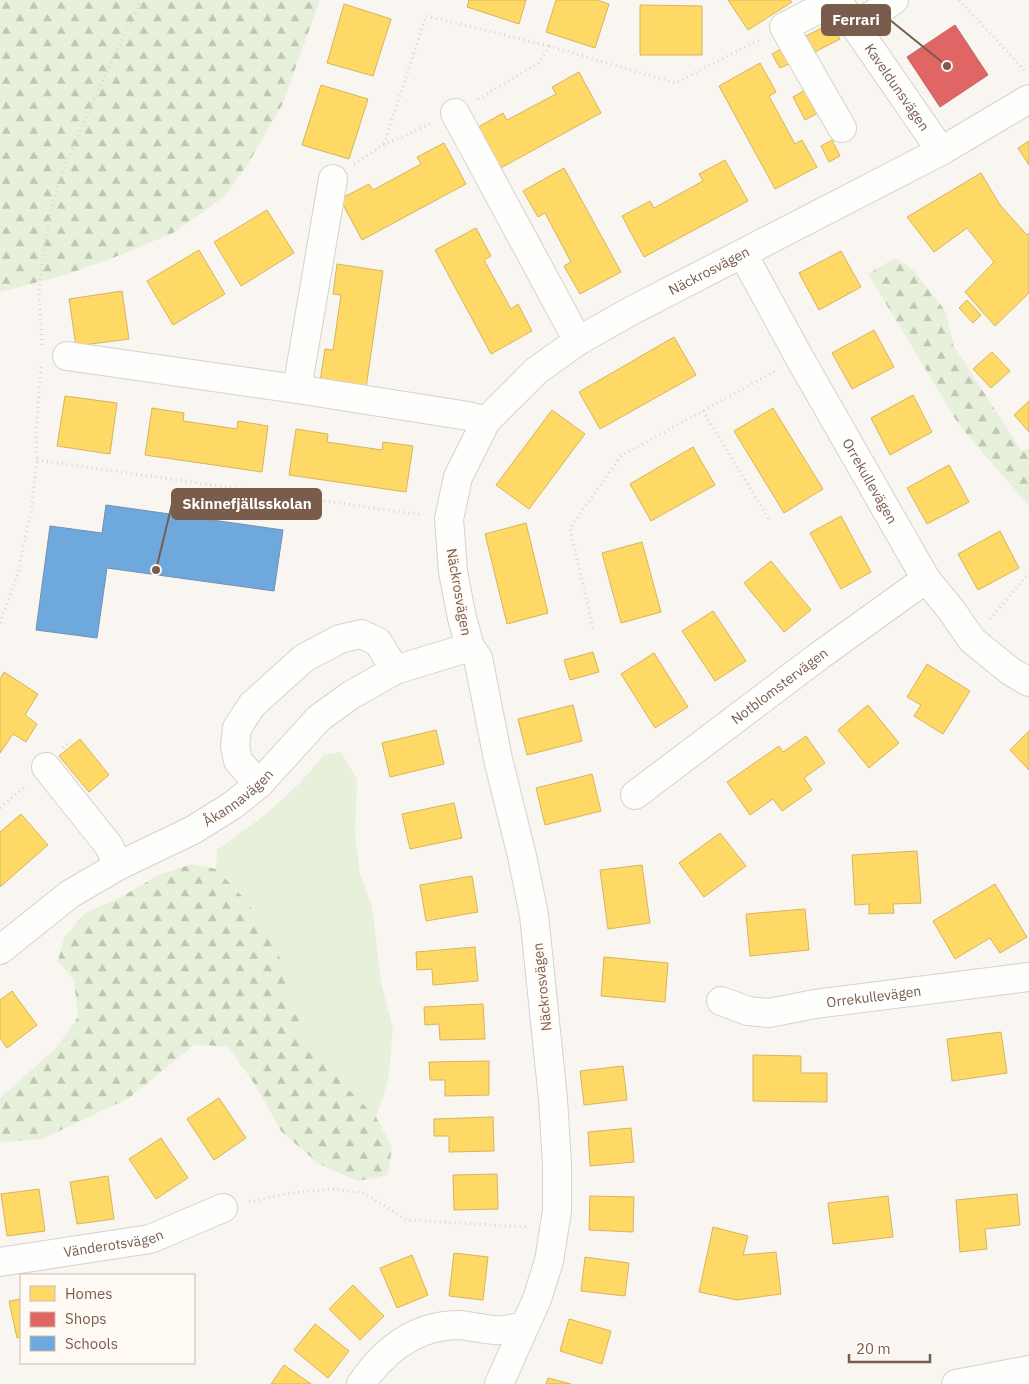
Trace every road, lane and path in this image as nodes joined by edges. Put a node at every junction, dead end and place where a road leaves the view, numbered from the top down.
1 (141, 0) edge
2 (837, 0) edge
3 (894, 0) edge
4 (959, 0) edge
5 (784, 27) junction
6 (855, 27) junction
7 (549, 46) junction
8 (1028, 87) edge
9 (454, 113) junction
10 (842, 128) dead end
11 (383, 145) junction
12 (941, 151) junction
13 (333, 179) joint
14 (743, 254) junction
15 (578, 341) junction
16 (50, 356) junction
17 (799, 357) junction
18 (297, 389) junction
19 (702, 411) junction
20 (486, 421) junction
21 (37, 460) junction
22 (449, 519) junction
23 (770, 522) dead end
24 (1029, 573) edge
25 (926, 579) junction
26 (0, 623) edge
27 (986, 624) dead end
28 (593, 628) dead end
29 (470, 647) junction
30 (395, 670) junction
31 (1029, 682) edge
32 (46, 767) dead end
33 (259, 784) junction
34 (635, 794) dead end
35 (118, 866) junction
36 (0, 950) edge
37 (1029, 977) edge
38 (721, 1001) dead end
39 (222, 1208) joint
40 (554, 1229) junction
41 (0, 1262) edge
42 (524, 1326) junction
43 (1029, 1370) edge
44 (361, 1384) edge
45 (499, 1384) edge
46 (956, 1384) edge

1 - 16 path
2 - 5 street
2 - 6 street, Kaveldunsvägen
3 - 6 street
4 - 8 path
5 - 7 path
5 - 10 street
6 - 12 street, Kaveldunsvägen
7 - 9 path
7 - 11 path
8 - 12 street, Näckrosvägen
9 - 11 path
9 - 15 street
11 - 13 path
12 - 14 street, Näckrosvägen
13 - 18 street
14 - 15 street, Näckrosvägen
14 - 17 street, Orrekullevägen
15 - 20 street, Näckrosvägen
16 - 18 street
16 - 21 path
17 - 19 path
17 - 25 street, Orrekullevägen
18 - 20 street
19 - 23 path
19 - 28 path
20 - 22 street, Näckrosvägen
21 - 22 path
21 - 26 path
22 - 29 street, Näckrosvägen
24 - 27 path
25 - 31 street, Orrekullevägen
25 - 34 street, Notblomstervägen
29 - 30 street, Åkannavägen
29 - 40 street, Näckrosvägen
30 - 33 street, Åkannavägen
30 - 33 street
32 - 35 street
33 - 35 street, Åkannavägen
35 - 36 street, Åkannavägen
37 - 38 street, Orrekullevägen
39 - 40 path
39 - 41 street, Vänderotsvägen
40 - 42 street, Näckrosvägen
42 - 44 street
42 - 45 street, Näckrosvägen
43 - 46 street

